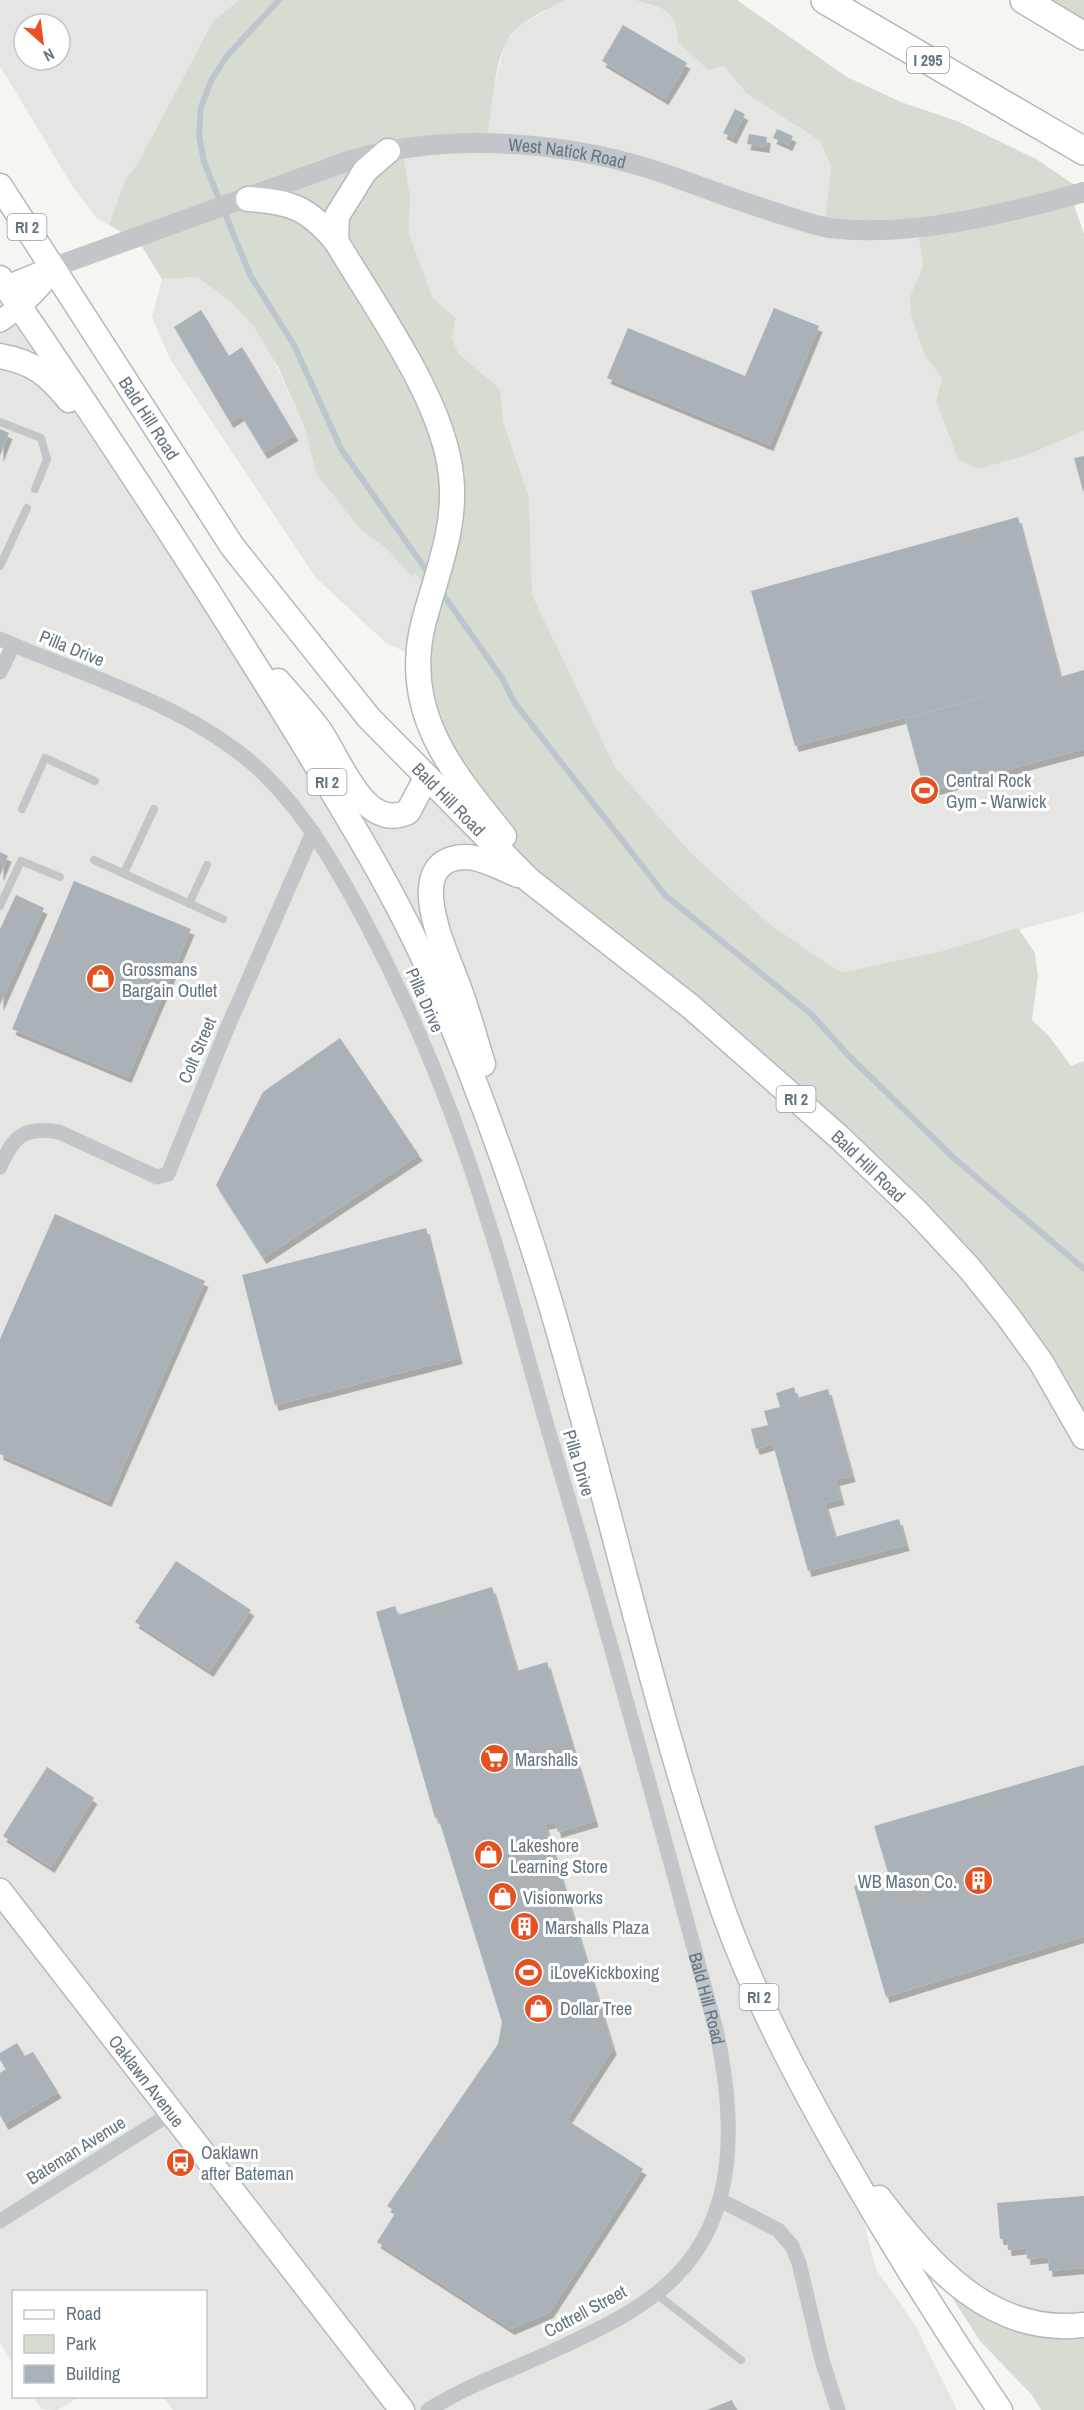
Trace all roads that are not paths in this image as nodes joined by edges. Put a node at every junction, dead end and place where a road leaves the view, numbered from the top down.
1 (825, 0) edge
2 (1023, 0) edge
3 (1083, 35) edge
4 (388, 151) junction
5 (1084, 151) edge
6 (0, 186) edge
7 (1084, 192) edge
8 (242, 201) junction
9 (336, 241) junction
10 (54, 267) junction
11 (2, 284) edge
12 (21, 307) junction
13 (0, 321) edge
14 (0, 356) edge
15 (0, 422) edge
16 (138, 483) junction
17 (35, 489) dead end
18 (27, 508) dead end
19 (0, 566) edge
20 (230, 625) junction
21 (6, 642) edge
22 (0, 672) edge
23 (426, 778) junction
24 (95, 781) dead end
25 (22, 809) dead end
26 (154, 809) dead end
27 (313, 832) junction
28 (94, 860) dead end
29 (207, 865) dead end
30 (124, 873) junction
31 (60, 877) dead end
32 (529, 880) junction
33 (189, 904) junction
34 (0, 906) edge
35 (564, 907) junction
36 (223, 919) dead end
37 (0, 1167) edge
38 (549, 1300) junction
39 (1084, 1437) edge
40 (586, 1552) joint
41 (1, 1893) edge
42 (804, 2090) junction
43 (173, 2112) junction
44 (720, 2200) junction
45 (0, 2221) edge
46 (654, 2293) junction
47 (1084, 2325) edge
48 (741, 2360) dead end
49 (402, 2410) edge
50 (428, 2410) edge
51 (838, 2410) edge
52 (1000, 2410) edge

1 - 5 highway, I 295
2 - 3 highway
4 - 7 street, West Natick Road
4 - 8 street, West Natick Road
4 - 9 main road
6 - 10 main road, Bald Hill Road / RI 2
8 - 9 main road
8 - 10 street, West Natick Road
9 - 35 main road
10 - 11 main road, West Natick Road
10 - 12 main road
10 - 23 main road, Bald Hill Road / RI 2
11 - 12 main road, RI 2
12 - 13 main road
12 - 16 main road, RI 2
14 - 16 main road
15 - 17 lane
16 - 20 main road, RI 2
18 - 19 lane
20 - 23 main road
20 - 38 main road, RI 2
21 - 22 street
21 - 27 street, Pilla Drive
23 - 32 main road, Bald Hill Road / RI 2
24 - 25 lane
26 - 30 lane
27 - 37 street, Colt Street
27 - 40 street, Pilla Drive
28 - 30 lane
29 - 33 lane
30 - 33 lane
31 - 34 lane
32 - 35 main road, Bald Hill Road / RI 2
32 - 38 main road
33 - 36 lane
35 - 39 main road, Bald Hill Road / RI 2
38 - 42 main road, RI 2
40 - 44 street, Bald Hill Road
41 - 43 main road, Oaklawn Avenue
42 - 47 main road
42 - 52 main road, RI 2
43 - 45 street, Bateman Avenue
43 - 49 main road, Oaklawn Avenue
44 - 46 street, Cottrell Street
44 - 51 street
46 - 48 lane
46 - 50 street, Cottrell Street

